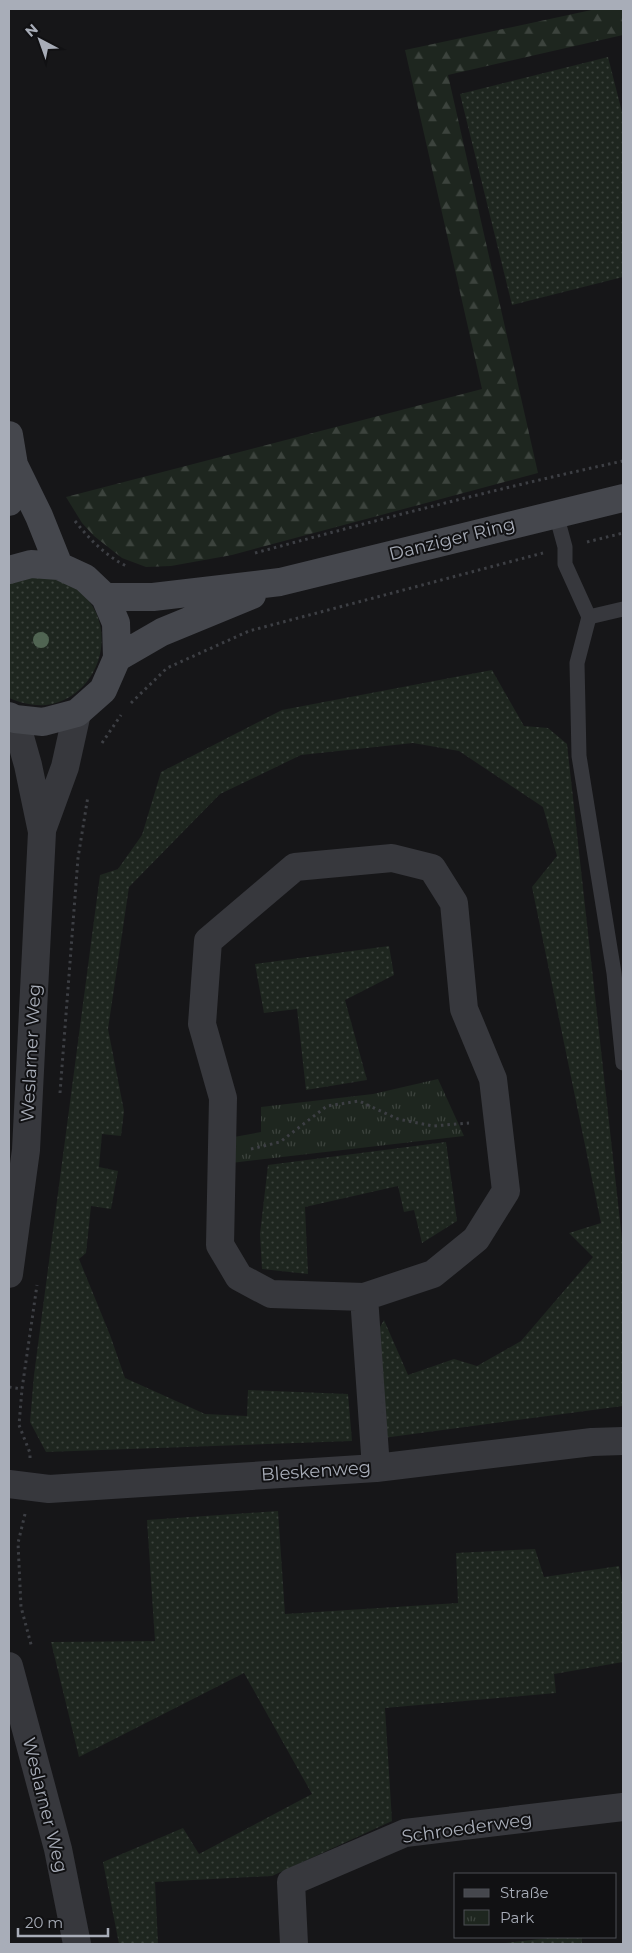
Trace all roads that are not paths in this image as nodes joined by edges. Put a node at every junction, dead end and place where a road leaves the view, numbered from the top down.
1 (9, 435) edge
2 (14, 464) junction
3 (623, 498) edge
4 (9, 502) edge
5 (556, 514) junction
6 (59, 566) junction
7 (9, 570) edge
8 (280, 582) junction
9 (104, 597) junction
10 (623, 609) edge
11 (589, 617) junction
12 (118, 658) junction
13 (77, 713) junction
14 (12, 717) edge
15 (42, 832) junction
16 (618, 965) edge
17 (623, 1063) edge
18 (9, 1274) edge
19 (364, 1297) junction
20 (623, 1441) edge
21 (376, 1468) junction
22 (18, 1485) edge
23 (9, 1666) edge
24 (623, 1807) edge
25 (77, 1944) edge
26 (294, 1944) edge

1 - 2 main road
2 - 4 main road
2 - 6 main road
3 - 5 main road, Danziger Ring
5 - 8 main road, Danziger Ring
5 - 11 lane
6 - 7 main road
6 - 9 main road
8 - 9 main road, Danziger Ring
8 - 12 main road, Danziger Ring
9 - 12 main road
10 - 11 lane
11 - 16 lane
12 - 13 main road
13 - 14 main road
13 - 15 street, Weslarner Weg
14 - 15 street, Weslarner Weg
15 - 18 street, Weslarner Weg
16 - 17 lane
19 - 19 street
19 - 21 street
20 - 21 street, Bleskenweg
21 - 22 street, Bleskenweg
23 - 25 street, Weslarner Weg
24 - 26 street, Schroederweg

